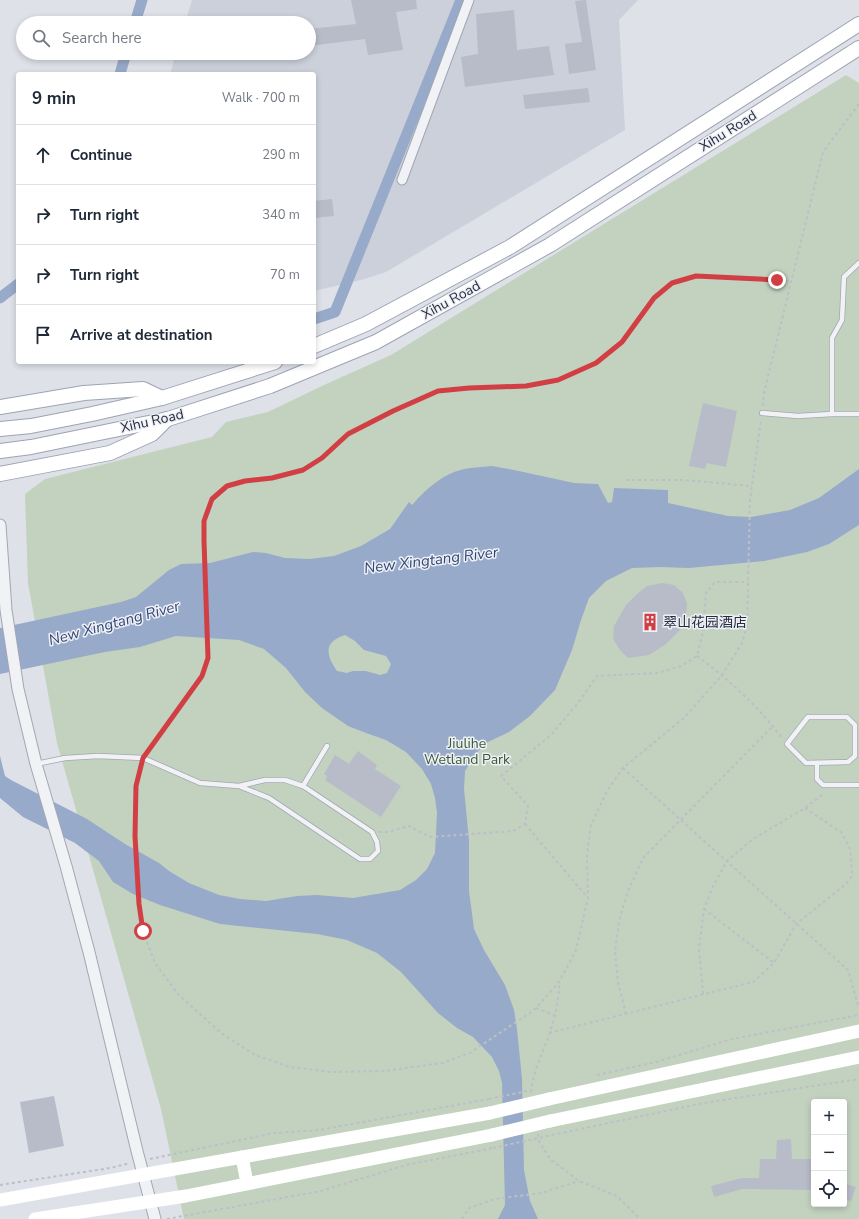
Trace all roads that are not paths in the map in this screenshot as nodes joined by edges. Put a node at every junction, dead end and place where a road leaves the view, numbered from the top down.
1 (469, 0) edge
2 (859, 24) edge
3 (859, 48) edge
4 (402, 180) dead end
5 (859, 263) edge
6 (316, 345) edge
7 (269, 364) edge
8 (162, 398) junction
9 (0, 407) edge
10 (762, 413) road end
11 (832, 414) junction
12 (859, 414) edge
13 (168, 419) junction
14 (0, 429) edge
15 (0, 451) edge
16 (0, 474) edge
17 (0, 525) edge
18 (327, 746) dead end
19 (817, 763) junction
20 (36, 764) junction
21 (859, 785) edge
22 (239, 786) junction
23 (303, 786) junction
24 (859, 1031) edge
25 (859, 1057) edge
26 (242, 1157) junction
27 (143, 1175) junction
28 (247, 1183) junction
29 (0, 1200) edge
30 (150, 1201) junction
31 (35, 1219) edge
32 (155, 1219) edge

1 - 4 street
2 - 6 main road, Xihu Road
3 - 13 main road, Xihu Road
5 - 11 lane
7 - 8 main road, Xihu Road
8 - 9 main road
8 - 14 main road, Xihu Road
10 - 11 lane
11 - 12 lane
13 - 15 main road, Xihu Road
13 - 16 main road
17 - 20 street
18 - 23 lane
19 - 19 lane
19 - 21 lane
20 - 22 lane
20 - 27 street
22 - 23 lane
22 - 23 lane
24 - 26 main road, bridge
25 - 28 main road, bridge
26 - 27 main road
26 - 28 main road
27 - 29 main road
27 - 30 street
28 - 30 main road
30 - 31 main road
30 - 32 street

